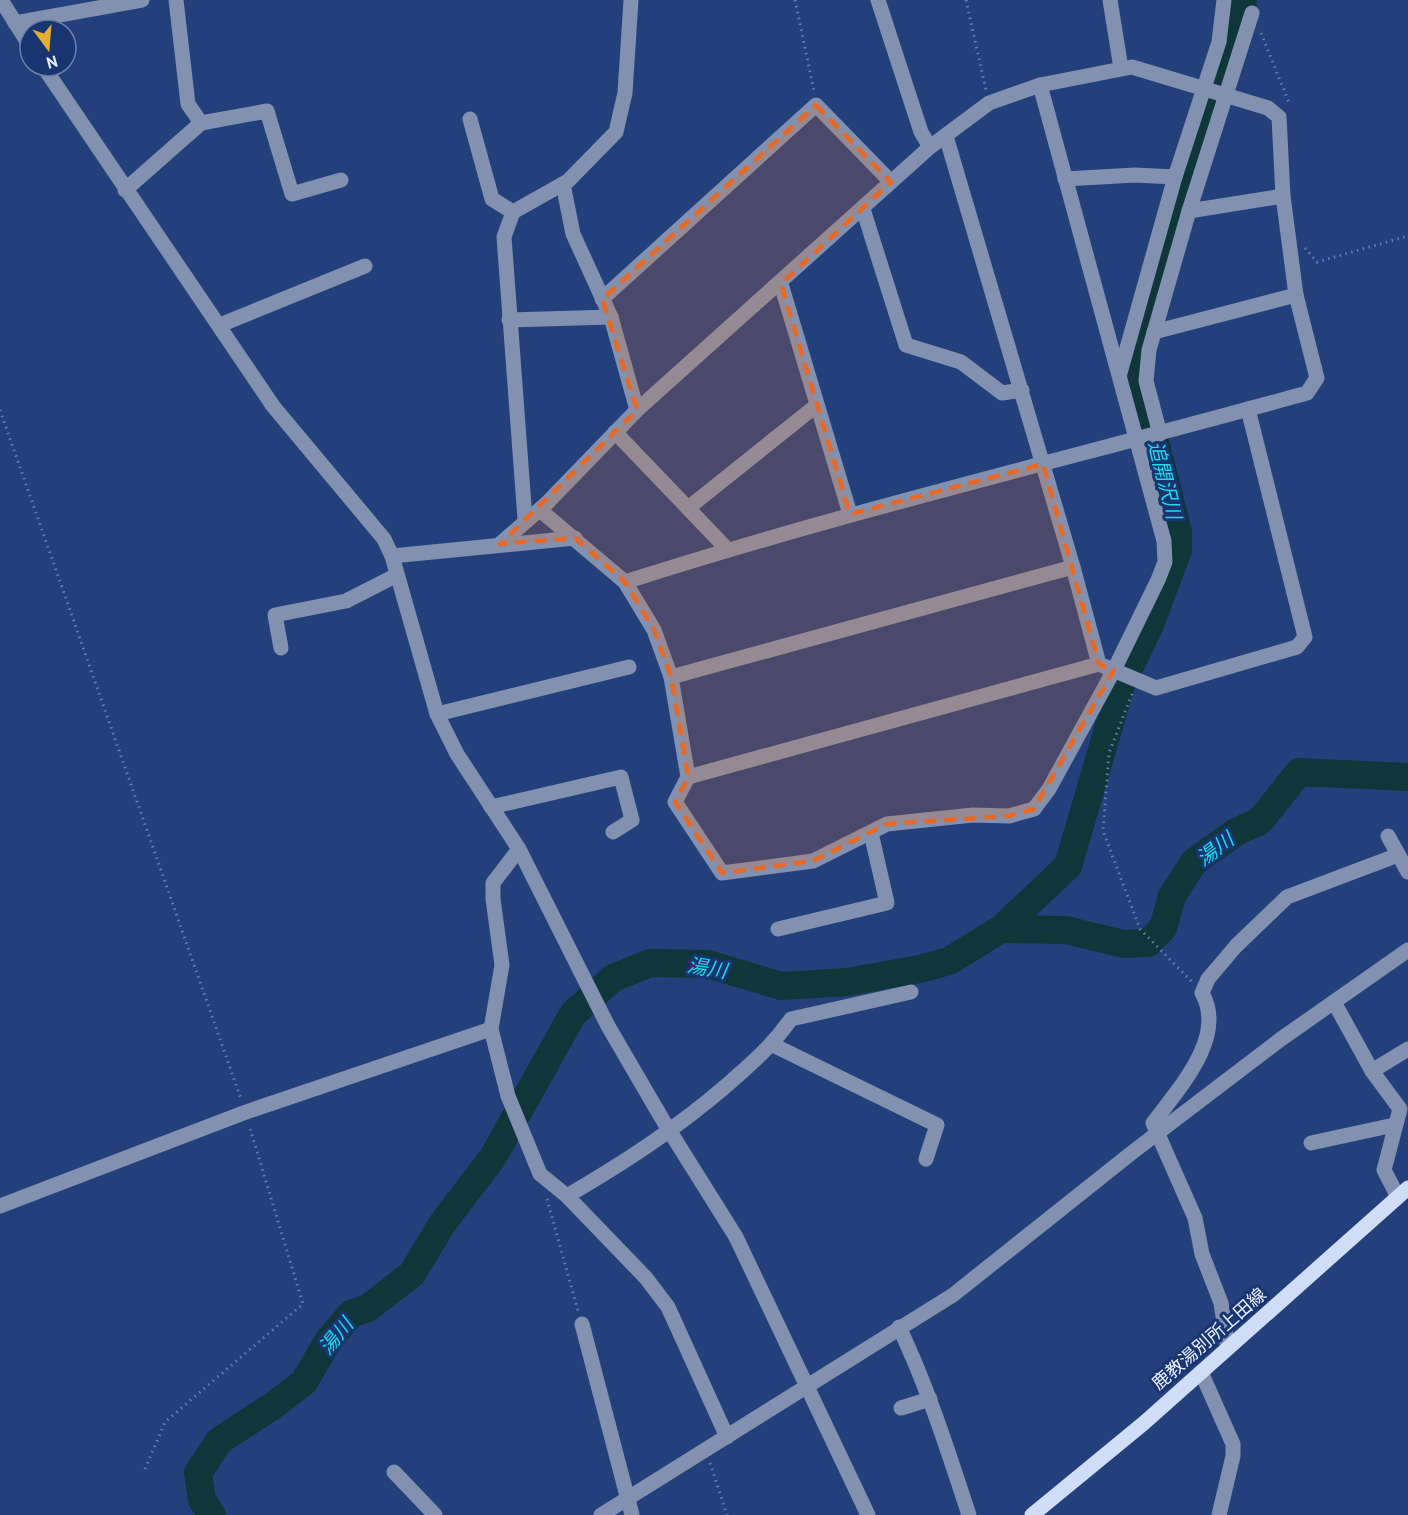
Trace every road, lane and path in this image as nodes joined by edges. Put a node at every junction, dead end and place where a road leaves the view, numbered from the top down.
1 (1, 0) edge
2 (142, 0) edge
3 (176, 0) edge
4 (631, 0) edge
5 (795, 0) edge
6 (878, 0) edge
7 (966, 0) edge
8 (1110, 0) edge
9 (1224, 0) edge
10 (1252, 13) joint
11 (15, 23) junction
12 (18, 28) edge
13 (1121, 68) junction
14 (51, 78) edge
15 (1040, 85) junction
16 (1217, 92) junction
17 (989, 103) junction
18 (816, 105) junction
19 (1291, 110) dead end
20 (470, 119) dead end
21 (201, 123) junction
22 (946, 136) junction
23 (930, 147) junction
24 (1175, 177) junction
25 (1065, 179) junction
26 (341, 180) dead end
27 (891, 182) junction
28 (563, 184) junction
29 (125, 190) junction
30 (1283, 196) junction
31 (863, 209) junction
32 (1189, 211) junction
33 (513, 212) junction
34 (1408, 236) edge
35 (1304, 247) dead end
36 (365, 266) dead end
37 (781, 284) junction
38 (1296, 295) junction
39 (602, 299) junction
40 (611, 317) junction
41 (509, 320) junction
42 (220, 324) junction
43 (1154, 332) junction
44 (1120, 373) junction
45 (1022, 390) junction
46 (817, 405) junction
47 (1248, 409) junction
48 (0, 410) edge
49 (637, 410) junction
50 (615, 432) junction
51 (1158, 435) junction
52 (1139, 440) junction
53 (1043, 464) junction
54 (688, 508) junction
55 (540, 510) junction
56 (850, 514) junction
57 (525, 519) junction
58 (575, 538) junction
59 (500, 543) junction
60 (727, 549) junction
61 (392, 556) junction
62 (1073, 567) junction
63 (397, 575) junction
64 (625, 582) junction
65 (281, 648) dead end
66 (1099, 664) junction
67 (629, 667) dead end
68 (1126, 676) junction
69 (671, 677) junction
70 (437, 714) junction
71 (688, 777) junction
72 (491, 807) junction
73 (613, 832) dead end
74 (871, 833) junction
75 (1388, 836) dead end
76 (519, 849) junction
77 (1398, 855) junction
78 (1408, 872) edge
79 (778, 929) dead end
80 (1408, 950) edge
81 (911, 992) dead end
82 (1202, 993) junction
83 (1334, 1002) junction
84 (491, 1029) junction
85 (773, 1045) junction
86 (1408, 1049) edge
87 (1372, 1071) junction
88 (246, 1112) junction
89 (1394, 1125) junction
90 (1156, 1133) junction
91 (1311, 1143) dead end
92 (926, 1159) dead end
93 (540, 1174) junction
94 (1403, 1192) edge
95 (567, 1196) junction
96 (0, 1206) edge
97 (582, 1324) joint
98 (899, 1327) junction
99 (1228, 1348) junction
100 (1201, 1372) junction
101 (805, 1386) junction
102 (930, 1399) junction
103 (901, 1408) dead end
104 (727, 1437) junction
105 (706, 1450) junction
106 (145, 1469) dead end
107 (394, 1472) dead end
108 (626, 1498) junction
109 (435, 1515) edge
110 (601, 1515) edge
111 (632, 1515) edge
112 (727, 1515) edge
113 (868, 1515) edge
114 (969, 1515) edge
115 (1032, 1515) edge
116 (1219, 1515) edge

1 - 11 street
2 - 11 street
3 - 21 street
4 - 28 street
5 - 18 path
6 - 23 street
7 - 17 path
8 - 13 street
9 - 16 street
10 - 16 street
10 - 19 path
11 - 12 street
13 - 15 street
13 - 16 street
14 - 29 street
15 - 17 street
15 - 25 street
16 - 24 street
16 - 30 street
16 - 32 street
17 - 22 street
18 - 27 street
18 - 39 street
20 - 33 street
21 - 26 street
21 - 29 street
22 - 23 street
22 - 45 street
23 - 27 street
24 - 25 street
24 - 44 street
25 - 44 street
27 - 31 street
28 - 33 street
28 - 39 street
29 - 42 street
30 - 32 street
30 - 38 street
31 - 37 street
31 - 45 street
32 - 43 street
33 - 41 street
34 - 35 path
36 - 42 street
37 - 46 street
37 - 49 street
38 - 43 street
38 - 47 street
39 - 40 street
40 - 41 street
40 - 49 street
41 - 57 street
42 - 61 street
43 - 51 street
44 - 52 street
45 - 53 street
46 - 54 street
46 - 56 street
47 - 51 street
47 - 68 street
48 - 88 path
49 - 50 street
50 - 54 street
50 - 55 street
51 - 52 street
52 - 53 street
52 - 68 street
53 - 56 street
53 - 62 street
54 - 60 street
55 - 57 street
55 - 58 street
56 - 60 street
57 - 59 street
58 - 59 street
58 - 64 street
59 - 61 street
60 - 64 street
61 - 63 street
62 - 66 street
62 - 69 street
63 - 65 street
63 - 70 street
64 - 69 street
66 - 68 street
66 - 71 street
67 - 70 street
68 - 74 street
68 - 82 path
69 - 71 street
70 - 72 street
71 - 74 street
72 - 73 street
72 - 76 street
74 - 79 street
75 - 77 street
76 - 84 street
76 - 101 street
77 - 78 street
77 - 82 street
80 - 83 street
81 - 85 street
82 - 90 street
83 - 87 street
83 - 90 street
84 - 88 street
84 - 93 street
85 - 92 street
85 - 95 street
86 - 87 street
87 - 89 street
88 - 96 street
88 - 106 path
89 - 91 street
89 - 94 street
90 - 98 street
90 - 99 street
93 - 95 street
93 - 97 path
94 - 99 main road, 鹿教湯別所上田線
95 - 104 street
97 - 108 street
98 - 101 street
98 - 102 street
99 - 100 main road, 鹿教湯別所上田線
100 - 115 main road, 鹿教湯別所上田線
100 - 116 street
101 - 104 street
101 - 113 street
102 - 103 street
102 - 114 street
104 - 105 street
105 - 108 street
105 - 112 path
107 - 109 street
108 - 110 street
108 - 111 street

